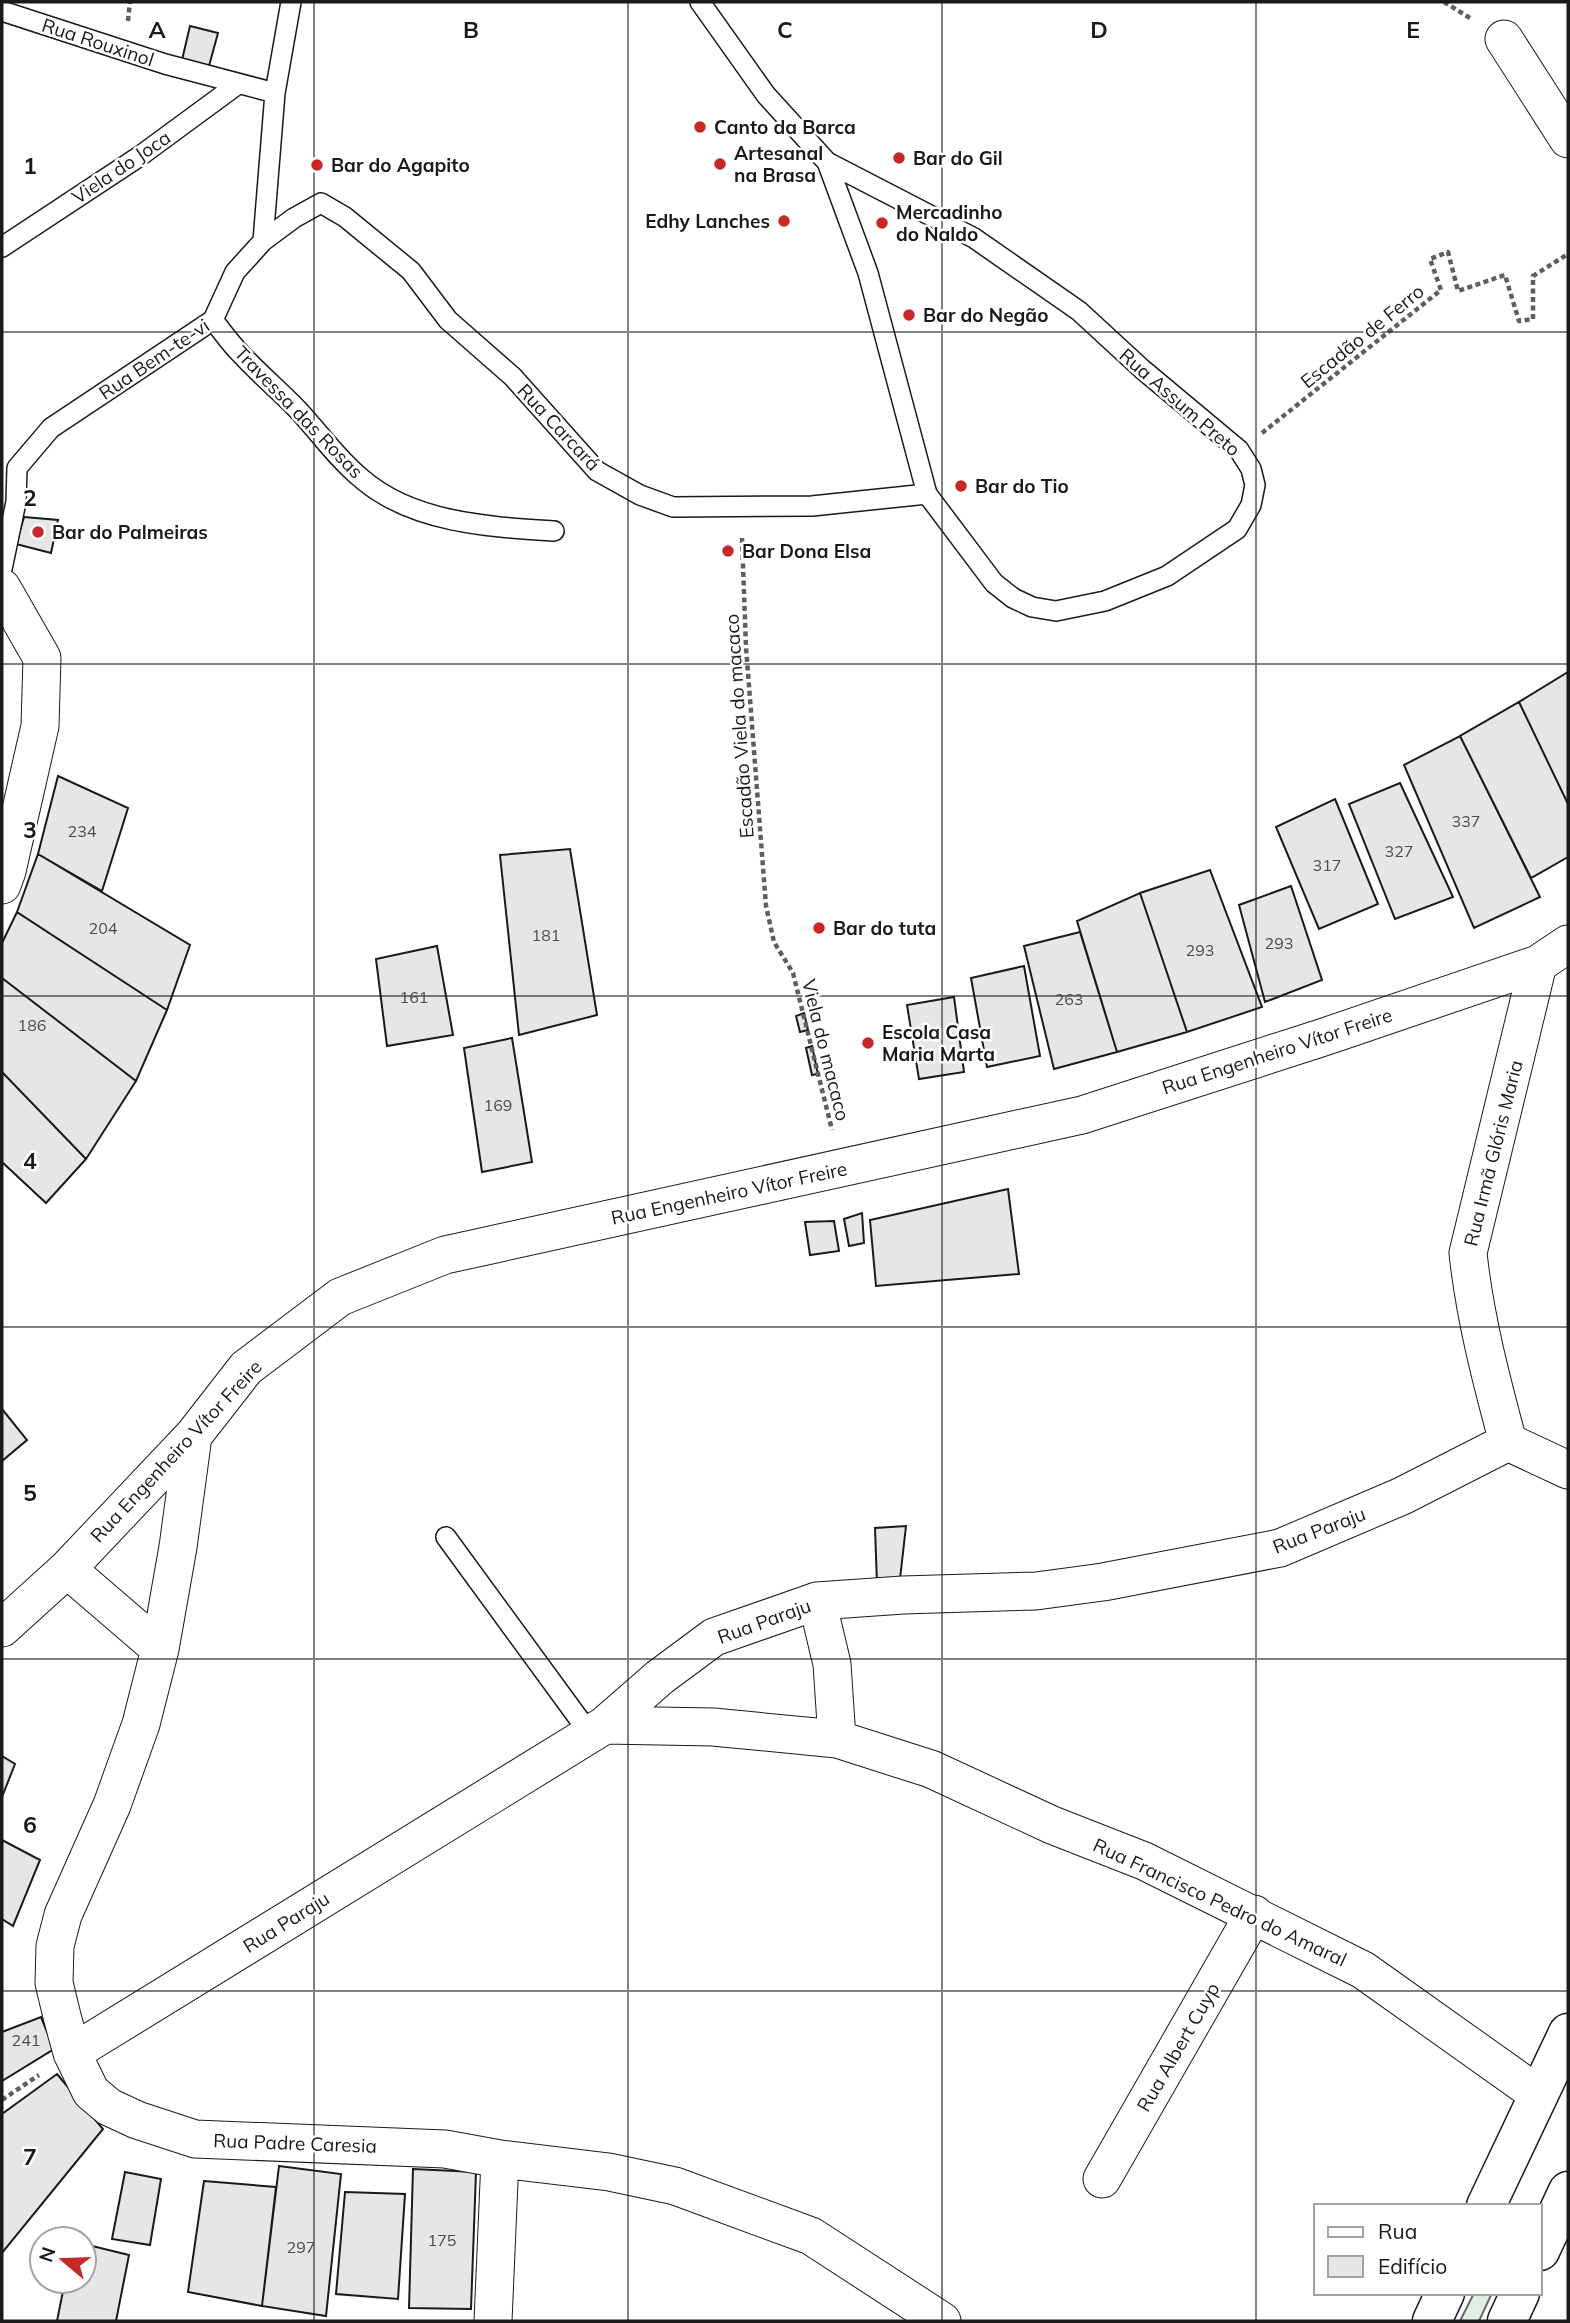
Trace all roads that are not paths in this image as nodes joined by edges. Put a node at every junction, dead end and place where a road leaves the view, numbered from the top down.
1 (291, 2) edge
2 (700, 2) edge
3 (2, 11) edge
4 (1504, 39) dead end
5 (238, 85) junction
6 (275, 93) junction
7 (1568, 139) edge
8 (827, 162) junction
9 (263, 241) junction
10 (2, 247) edge
11 (213, 320) junction
12 (927, 494) junction
13 (554, 531) dead end
14 (2, 569) edge
15 (2, 588) edge
16 (2, 885) edge
17 (1568, 944) edge
18 (1538, 964) junction
19 (193, 1436) junction
20 (1508, 1441) junction
21 (1568, 1470) edge
22 (446, 1536) dead end
23 (67, 1569) junction
24 (817, 1601) junction
25 (2, 1628) edge
26 (160, 1648) junction
27 (597, 1729) junction
28 (837, 1739) junction
29 (1254, 1914) junction
30 (1568, 2033) edge
31 (72, 2053) junction
32 (1539, 2095) junction
33 (500, 2159) junction
34 (1102, 2179) dead end
35 (1568, 2192) edge
36 (1487, 2204) edge
37 (1542, 2246) edge
38 (1444, 2295) edge
39 (1519, 2295) edge
40 (493, 2321) edge
41 (942, 2321) edge
42 (1432, 2321) edge
43 (1507, 2321) edge

1 - 6 lane
2 - 8 lane, Rua Assum Preto
3 - 5 lane, Rua Rouxinol
4 - 7 street
5 - 6 lane, Rua Rouxinol
5 - 10 lane, Viela do Joca
6 - 9 lane
8 - 12 lane, Rua Assum Preto
8 - 12 lane, Rua Assum Preto
9 - 11 lane, Rua Bem-te-vi
9 - 12 lane, Rua Carcará
11 - 13 lane, Travessa das Rosas
11 - 14 lane, Rua Bem-te-vi
15 - 16 street
17 - 18 street, Rua Engenheiro Vítor Freire
18 - 19 street, Rua Engenheiro Vítor Freire
18 - 20 street, Rua Irmã Glóris Maria
19 - 23 street, Rua Engenheiro Vítor Freire
19 - 26 street, Rua Padre Caresia
20 - 21 street
20 - 24 street, Rua Paraju
22 - 27 lane
23 - 25 street, Rua Engenheiro Vítor Freire
23 - 26 street
24 - 27 street, Rua Paraju
24 - 28 street
26 - 31 street, Rua Padre Caresia
27 - 28 street, Rua Francisco Pedro do Amaral
27 - 31 street, Rua Paraju
28 - 29 street, Rua Francisco Pedro do Amaral
29 - 32 street, Rua Francisco Pedro do Amaral
29 - 34 street, Rua Albert Cuyp
30 - 32 main road
31 - 33 street, Rua Padre Caresia
32 - 36 main road
33 - 40 street
33 - 41 street, Rua Padre Caresia
35 - 37 main road
38 - 42 main road
39 - 43 main road

